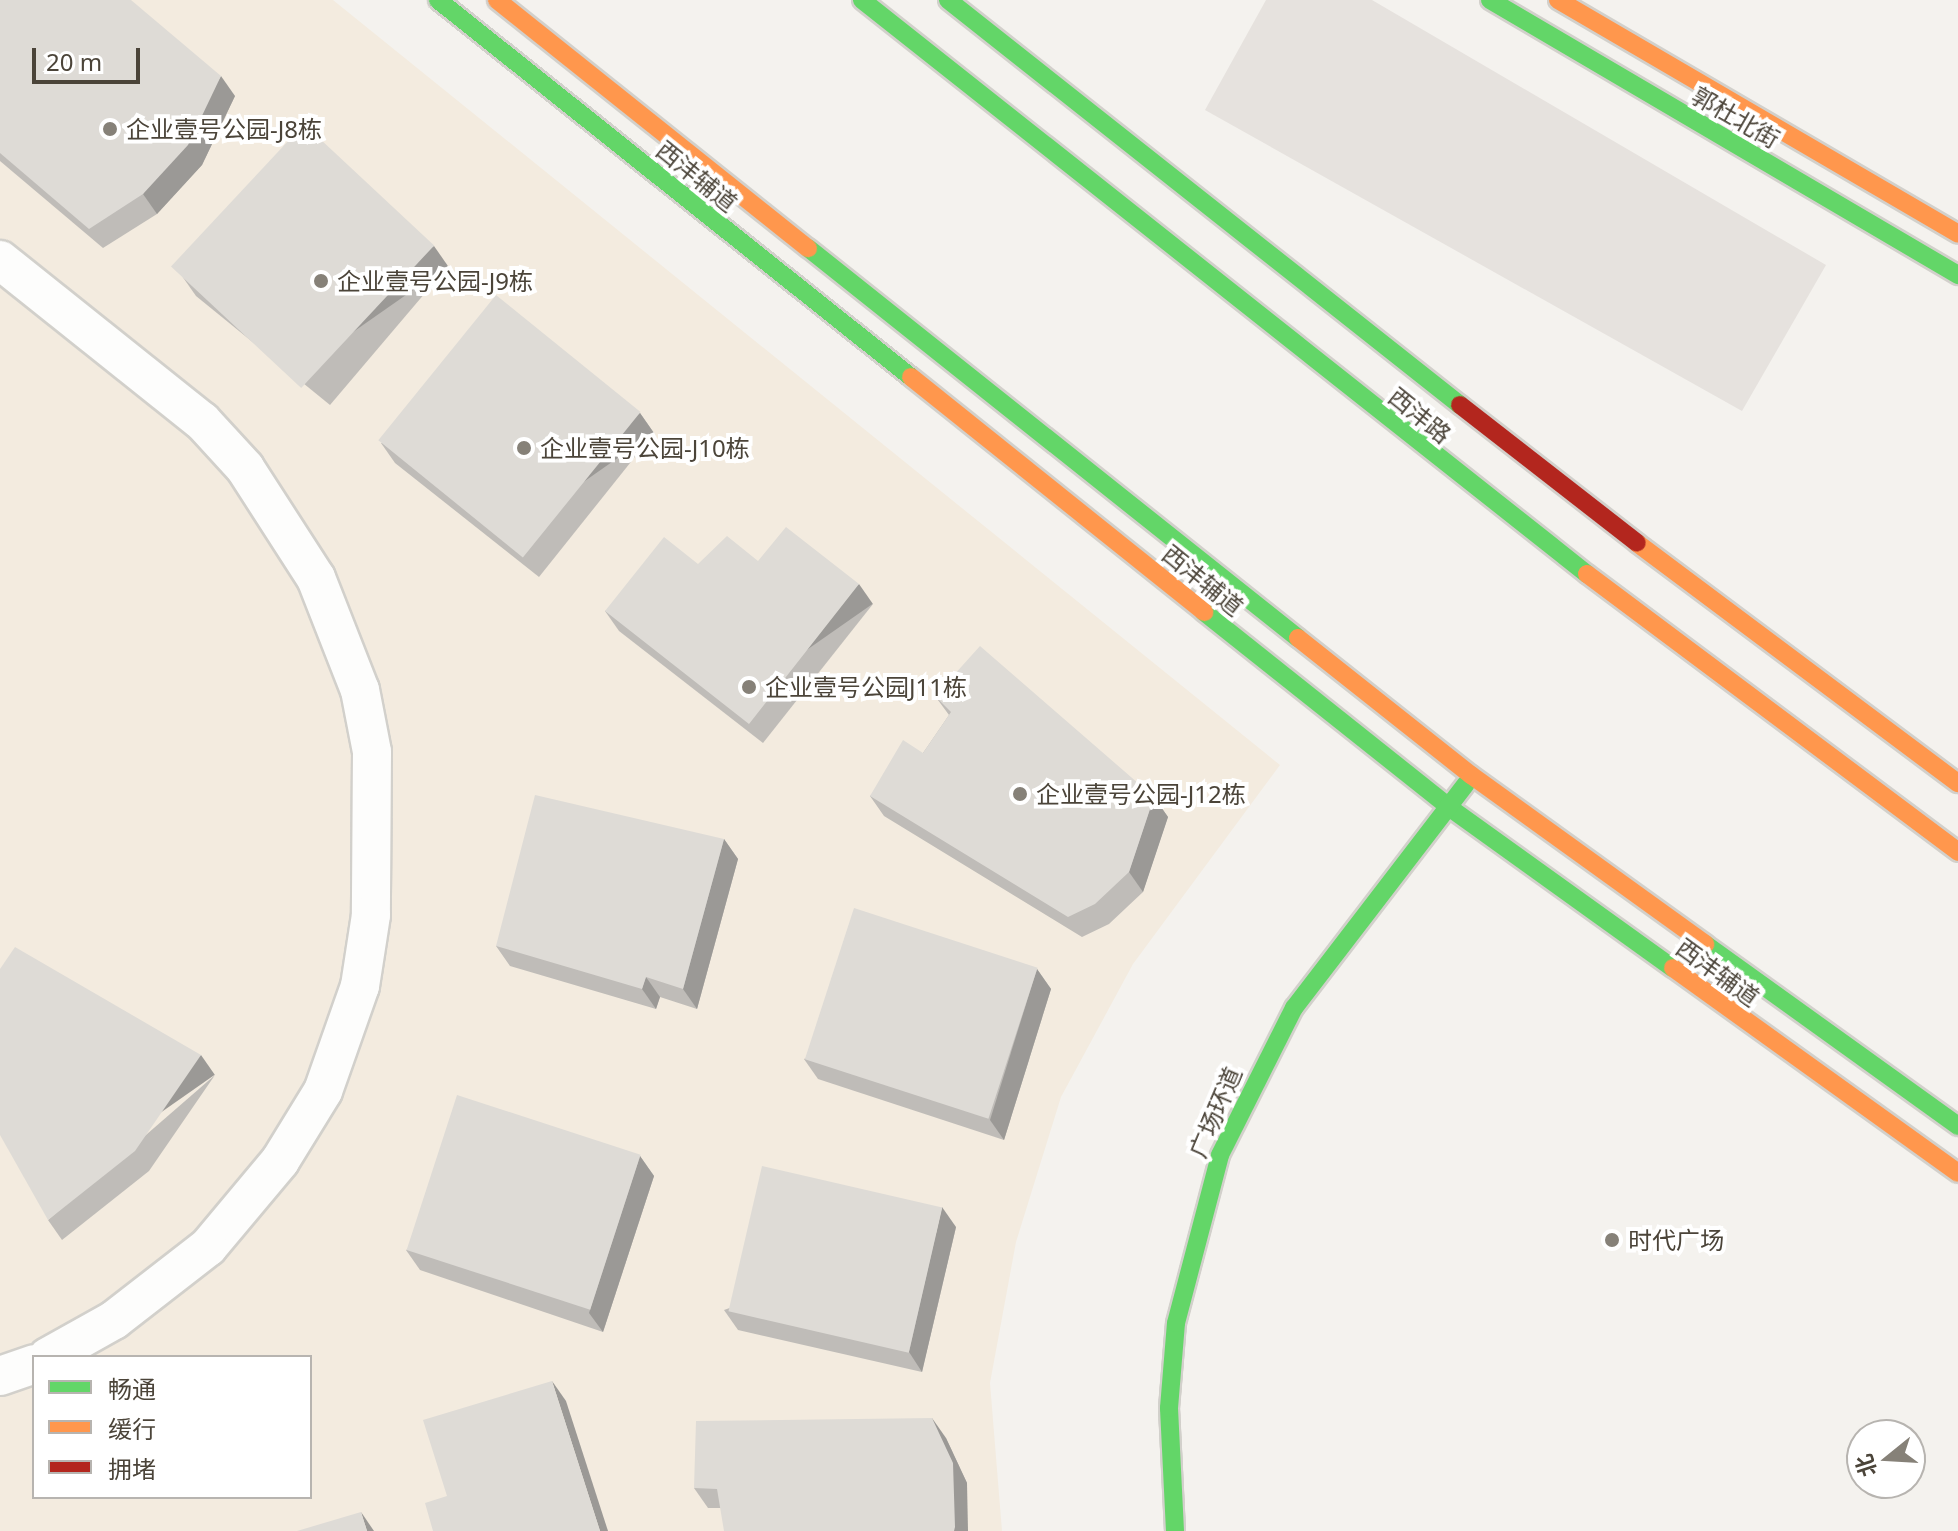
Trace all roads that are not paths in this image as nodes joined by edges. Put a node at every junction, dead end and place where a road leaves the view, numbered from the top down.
1 (438, 0) edge
2 (497, 0) edge
3 (862, 0) edge
4 (948, 0) edge
5 (1490, 0) edge
6 (1558, 0) edge
7 (1958, 234) edge
8 (0, 260) edge
9 (1958, 275) edge
10 (1471, 775) junction
11 (1958, 783) edge
12 (1450, 808) junction
13 (1958, 852) edge
14 (1958, 1126) edge
15 (1958, 1173) edge
16 (52, 1355) edge
17 (32, 1365) edge
18 (0, 1376) edge
19 (1175, 1531) edge

1 - 12 main road, 西沣辅道
2 - 10 main road, 西沣辅道
3 - 13 main road, 西沣路
4 - 11 main road, 西沣路
5 - 9 main road, 郭杜北街
6 - 7 main road, 郭杜北街
8 - 16 street
10 - 12 main road, 广场环道
10 - 14 main road, 西沣辅道
12 - 15 main road, 西沣辅道
12 - 19 main road, 广场环道
17 - 18 street

